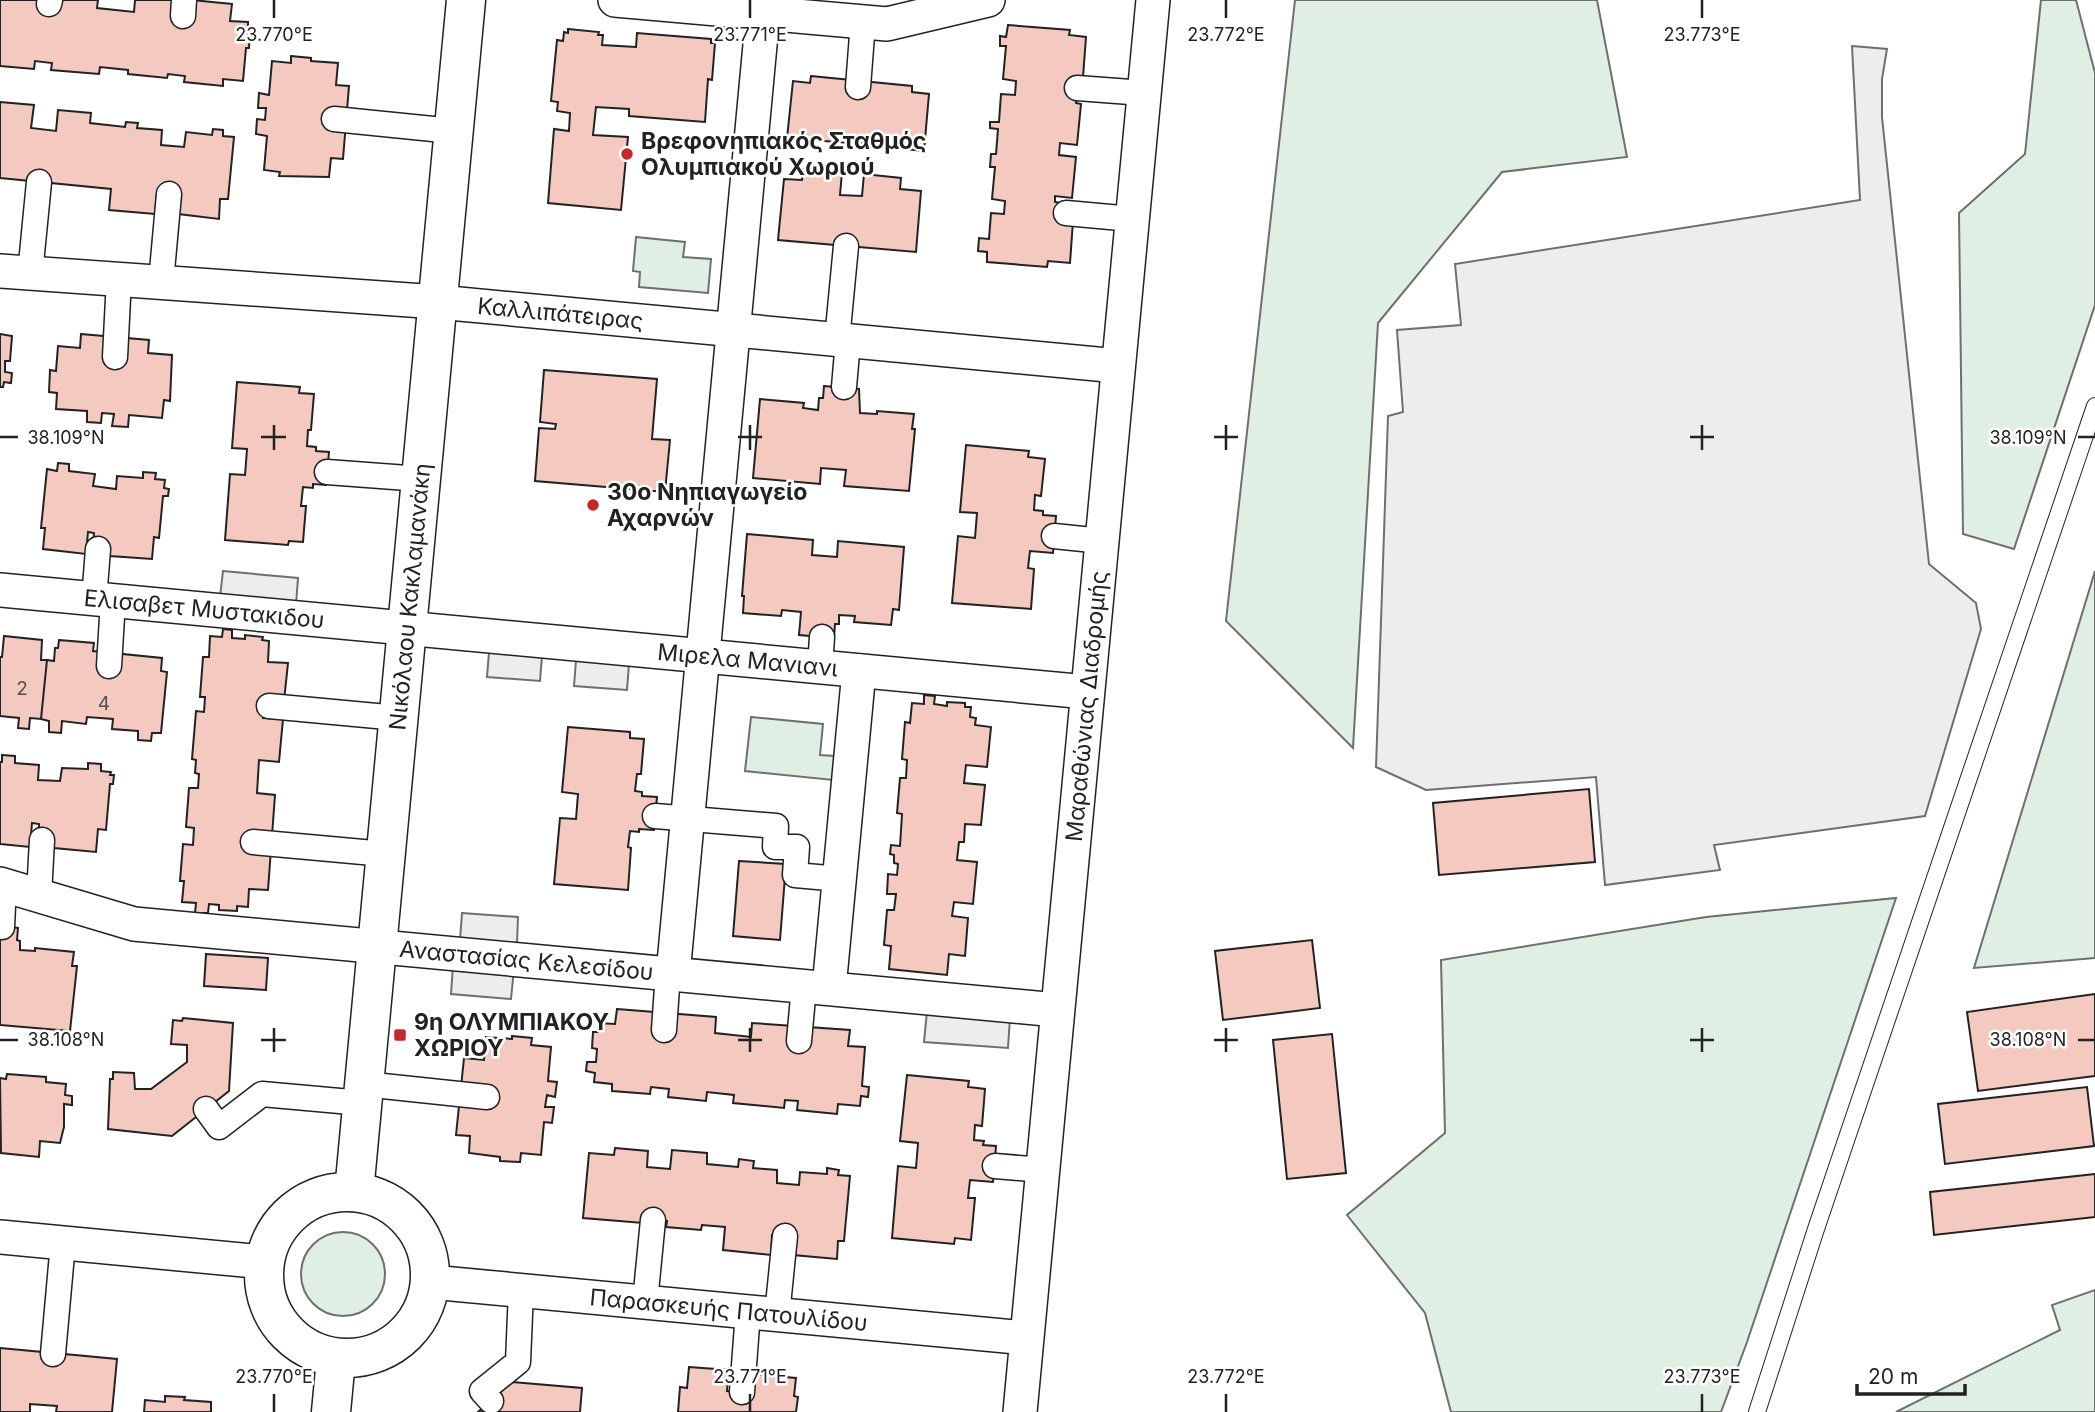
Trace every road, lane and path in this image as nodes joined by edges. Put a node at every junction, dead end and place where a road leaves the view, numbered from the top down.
1 (466, 0) edge
2 (615, 0) edge
3 (988, 0) edge
4 (1153, 0) edge
5 (659, 2) edge
6 (798, 8) edge
7 (763, 13) junction
8 (863, 22) junction
9 (858, 87) dead end
10 (1077, 88) dead end
11 (1144, 93) junction
12 (334, 119) dead end
13 (453, 131) junction
14 (38, 182) dead end
15 (169, 194) dead end
16 (1066, 213) dead end
17 (1132, 219) junction
18 (846, 246) dead end
19 (15, 272) edge
20 (119, 279) junction
21 (161, 282) junction
22 (438, 302) junction
23 (733, 330) junction
24 (842, 340) junction
25 (115, 357) dead end
26 (1118, 366) junction
27 (844, 387) dead end
28 (2095, 406) edge
29 (327, 472) dead end
30 (421, 479) junction
31 (1054, 536) dead end
32 (1102, 541) junction
33 (98, 549) dead end
34 (0, 590) edge
35 (103, 600) junction
36 (407, 628) junction
37 (703, 656) junction
38 (109, 666) dead end
39 (859, 671) junction
40 (1087, 692) junction
41 (268, 706) dead end
42 (398, 718) junction
43 (671, 817) junction
44 (42, 840) dead end
45 (253, 842) dead end
46 (385, 854) junction
47 (840, 879) junction
48 (2, 885) edge
49 (38, 895) junction
50 (2, 927) dead end
51 (377, 946) junction
52 (671, 973) junction
53 (817, 987) junction
54 (1058, 1010) junction
55 (664, 1030) dead end
56 (799, 1041) dead end
57 (363, 1094) junction
58 (487, 1097) dead end
59 (206, 1109) dead end
60 (995, 1166) dead end
61 (1043, 1170) junction
62 (354, 1192) junction
63 (653, 1220) dead end
64 (785, 1236) dead end
65 (0, 1237) edge
66 (63, 1243) junction
67 (264, 1262) junction
68 (431, 1282) junction
69 (521, 1291) junction
70 (645, 1302) junction
71 (763, 1313) junction
72 (1027, 1338) junction
73 (53, 1354) dead end
74 (336, 1359) junction
75 (742, 1392) dead end
76 (491, 1401) dead end
77 (331, 1412) edge
78 (1020, 1412) edge
79 (1757, 1412) edge

1 - 13 street, Νικόλαου Κακλαμανάκη
2 - 5 street
3 - 8 street
4 - 11 street, Μαραθώνιας Διαδρομής
5 - 7 street
6 - 7 street
6 - 8 street
7 - 23 street
8 - 9 street
10 - 11 street
11 - 17 street, Μαραθώνιας Διαδρομής
12 - 13 street
13 - 22 street, Νικόλαου Κακλαμανάκη
14 - 19 street
15 - 21 street
16 - 17 street
17 - 26 street, Μαραθώνιας Διαδρομής
18 - 24 street
19 - 20 street, Καλλιπάτειρας
20 - 21 street, Καλλιπάτειρας
20 - 25 street
21 - 22 street, Καλλιπάτειρας
22 - 23 street, Καλλιπάτειρας
22 - 30 street, Νικόλαου Κακλαμανάκη
23 - 24 street, Καλλιπάτειρας
23 - 37 street
24 - 26 street, Καλλιπάτειρας
24 - 27 street
26 - 32 street, Μαραθώνιας Διαδρομής
28 - 79 lane
29 - 30 street
30 - 36 street, Νικόλαου Κακλαμανάκη
31 - 32 street
32 - 40 street, Μαραθώνιας Διαδρομής
33 - 35 street
34 - 35 street, Ελισαβετ Μυστακιδου
35 - 36 street, Ελισαβετ Μυστακιδου
35 - 38 street
36 - 37 street, Μιρελα Μανιανι
36 - 42 street, Νικόλαου Κακλαμανάκη
37 - 39 street, Μιρελα Μανιανι
37 - 43 street
39 - 40 street, Μιρελα Μανιανι
39 - 47 street
40 - 54 street, Μαραθώνιας Διαδρομής
41 - 42 street
42 - 46 street, Νικόλαου Κακλαμανάκη
43 - 47 street
43 - 52 street
44 - 49 street
45 - 46 street
46 - 51 street, Νικόλαου Κακλαμανάκη
47 - 53 street
48 - 49 street, Αναστασίας Κελεσίδου
48 - 50 street
49 - 51 street, Αναστασίας Κελεσίδου
51 - 52 street, Αναστασίας Κελεσίδου
51 - 57 street, Νικόλαου Κακλαμανάκη
52 - 53 street, Αναστασίας Κελεσίδου
52 - 55 street
53 - 54 street, Αναστασίας Κελεσίδου
53 - 56 street
54 - 61 street, Μαραθώνιας Διαδρομής
57 - 58 street
57 - 59 street
57 - 62 street, Νικόλαου Κακλαμανάκη
60 - 61 street
61 - 72 street, Μαραθώνιας Διαδρομής
62 - 67 street
62 - 68 street
63 - 70 street
64 - 71 street
65 - 66 street
66 - 67 street
66 - 73 street
67 - 74 street
68 - 69 street, Παρασκευής Πατουλίδου
68 - 74 street
69 - 70 street, Παρασκευής Πατουλίδου
69 - 76 street
70 - 71 street, Παρασκευής Πατουλίδου
71 - 72 street, Παρασκευής Πατουλίδου
71 - 75 street
72 - 78 street, Μαραθώνιας Διαδρομής
74 - 77 street

